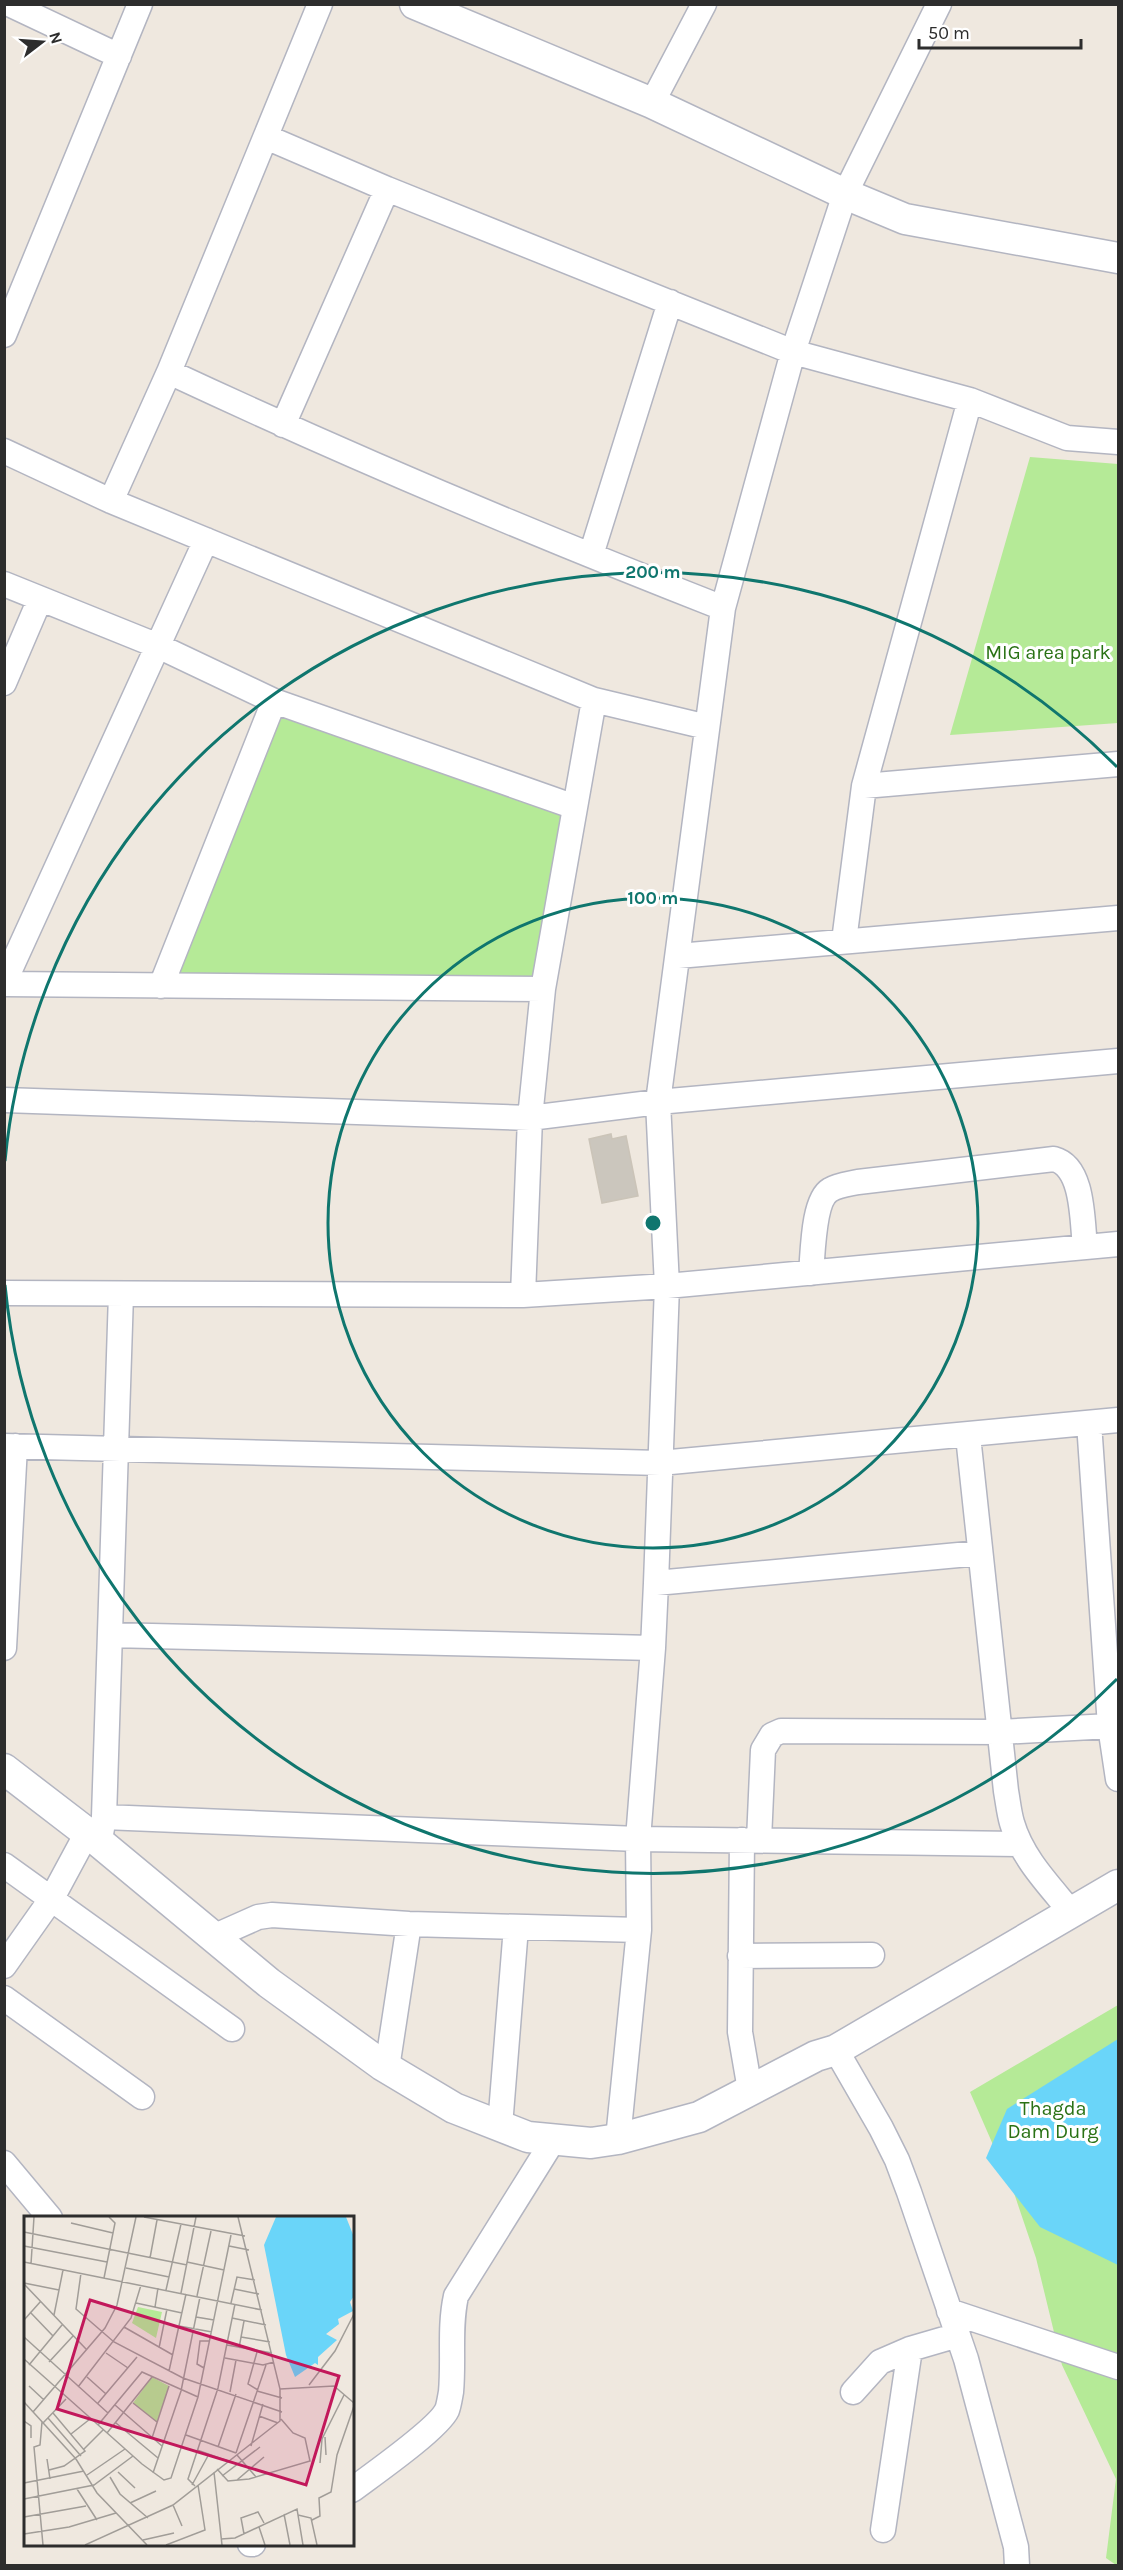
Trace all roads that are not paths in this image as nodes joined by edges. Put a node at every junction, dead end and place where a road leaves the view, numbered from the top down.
1 (9, 4) edge
2 (140, 4) edge
3 (320, 4) edge
4 (415, 4) edge
5 (704, 4) edge
6 (939, 4) edge
7 (119, 56) junction
8 (652, 103) junction
9 (266, 137) junction
10 (387, 189) junction
11 (845, 194) junction
12 (1119, 258) edge
13 (670, 302) junction
14 (4, 335) edge
15 (793, 352) junction
16 (169, 372) junction
17 (970, 400) junction
18 (283, 425) junction
19 (1119, 442) edge
20 (4, 451) edge
21 (111, 501) junction
22 (206, 540) junction
23 (591, 555) junction
24 (4, 584) edge
25 (40, 599) junction
26 (723, 608) junction
27 (158, 645) junction
28 (4, 683) edge
29 (594, 700) junction
30 (274, 701) junction
31 (707, 728) junction
32 (1119, 764) edge
33 (864, 786) junction
34 (575, 807) junction
35 (1119, 918) edge
36 (844, 942) junction
37 (678, 956) junction
38 (4, 984) edge
39 (161, 986) junction
40 (543, 989) junction
41 (1119, 1061) edge
42 (4, 1100) edge
43 (658, 1102) junction
44 (530, 1118) junction
45 (1119, 1244) edge
46 (1085, 1247) junction
47 (811, 1273) junction
48 (667, 1286) junction
49 (4, 1293) edge
50 (122, 1294) junction
51 (523, 1295) junction
52 (1119, 1420) edge
53 (1089, 1423) junction
54 (968, 1436) junction
55 (10, 1446) edge
56 (116, 1449) junction
57 (660, 1463) junction
58 (1109, 1541) edge
59 (980, 1553) junction
60 (7, 1565) edge
61 (656, 1583) junction
62 (110, 1635) junction
63 (4, 1648) edge
64 (653, 1648) junction
65 (1110, 1726) junction
66 (1000, 1732) junction
67 (4, 1769) edge
68 (1119, 1779) edge
69 (97, 1831) junction
70 (638, 1839) junction
71 (750, 1840) junction
72 (1020, 1844) junction
73 (4, 1865) edge
74 (1119, 1885) edge
75 (52, 1898) junction
76 (1071, 1912) junction
77 (409, 1924) junction
78 (516, 1927) junction
79 (639, 1930) junction
80 (213, 1937) junction
81 (872, 1954) dead end
82 (740, 1956) junction
83 (4, 1966) edge
84 (4, 1998) edge
85 (232, 2030) dead end
86 (836, 2050) junction
87 (387, 2068) junction
88 (750, 2090) junction
89 (142, 2097) dead end
90 (500, 2126) junction
91 (554, 2139) junction
92 (618, 2139) junction
93 (4, 2163) edge
94 (49, 2216) edge
95 (949, 2311) junction
96 (957, 2335) junction
97 (910, 2349) junction
98 (1119, 2367) edge
99 (853, 2392) dead end
100 (354, 2488) edge
101 (883, 2530) dead end
102 (1017, 2565) edge

1 - 7 street
2 - 7 street
3 - 9 street
4 - 8 street
5 - 8 street
6 - 11 street
7 - 14 street
8 - 11 street
9 - 10 street
9 - 16 street
10 - 13 street
10 - 18 street
11 - 12 street
11 - 15 street
13 - 15 street
13 - 23 street
15 - 17 street
15 - 26 street
16 - 18 street
16 - 21 street
17 - 19 street
17 - 33 street
18 - 23 street
20 - 21 street
21 - 22 street
22 - 27 street
22 - 29 street
23 - 26 street
24 - 25 street
25 - 27 street
25 - 28 street
26 - 31 street
27 - 30 street
27 - 38 street
29 - 31 street
29 - 34 street
30 - 34 street
30 - 39 street
31 - 37 street
32 - 33 street
33 - 36 street
34 - 40 street
35 - 36 street
36 - 37 street
37 - 43 street
38 - 39 street
39 - 40 street
40 - 44 street
41 - 43 street
42 - 44 street
43 - 44 street
43 - 48 street
44 - 51 street
45 - 46 street
46 - 47 street
46 - 47 street
47 - 48 street
48 - 51 street
48 - 57 street
49 - 50 street
50 - 51 street
50 - 56 street
52 - 53 street
53 - 54 street
53 - 58 street
54 - 57 street
54 - 59 street
55 - 56 street
55 - 60 street
56 - 57 street
56 - 62 street
57 - 61 street
58 - 65 street
59 - 61 street
59 - 66 street
60 - 63 street
61 - 64 street
62 - 64 street
62 - 69 street
64 - 70 street
65 - 66 street
65 - 68 street
66 - 71 street
66 - 72 street
67 - 69 street
69 - 70 street
69 - 75 street
69 - 80 street
70 - 71 street
70 - 79 street
71 - 72 street
71 - 82 street
72 - 76 street
73 - 75 street
74 - 76 street
75 - 83 street
75 - 85 street
76 - 86 street
77 - 78 street
77 - 80 street
77 - 87 street
78 - 79 street
78 - 90 street
79 - 92 street
80 - 87 street
81 - 82 street
82 - 88 street
84 - 89 street
86 - 88 street
86 - 95 street
87 - 90 street
88 - 92 street
90 - 91 street
91 - 92 street
91 - 100 street
93 - 94 street
95 - 96 street
95 - 98 street
96 - 97 street
96 - 102 street
97 - 99 street
97 - 101 street

